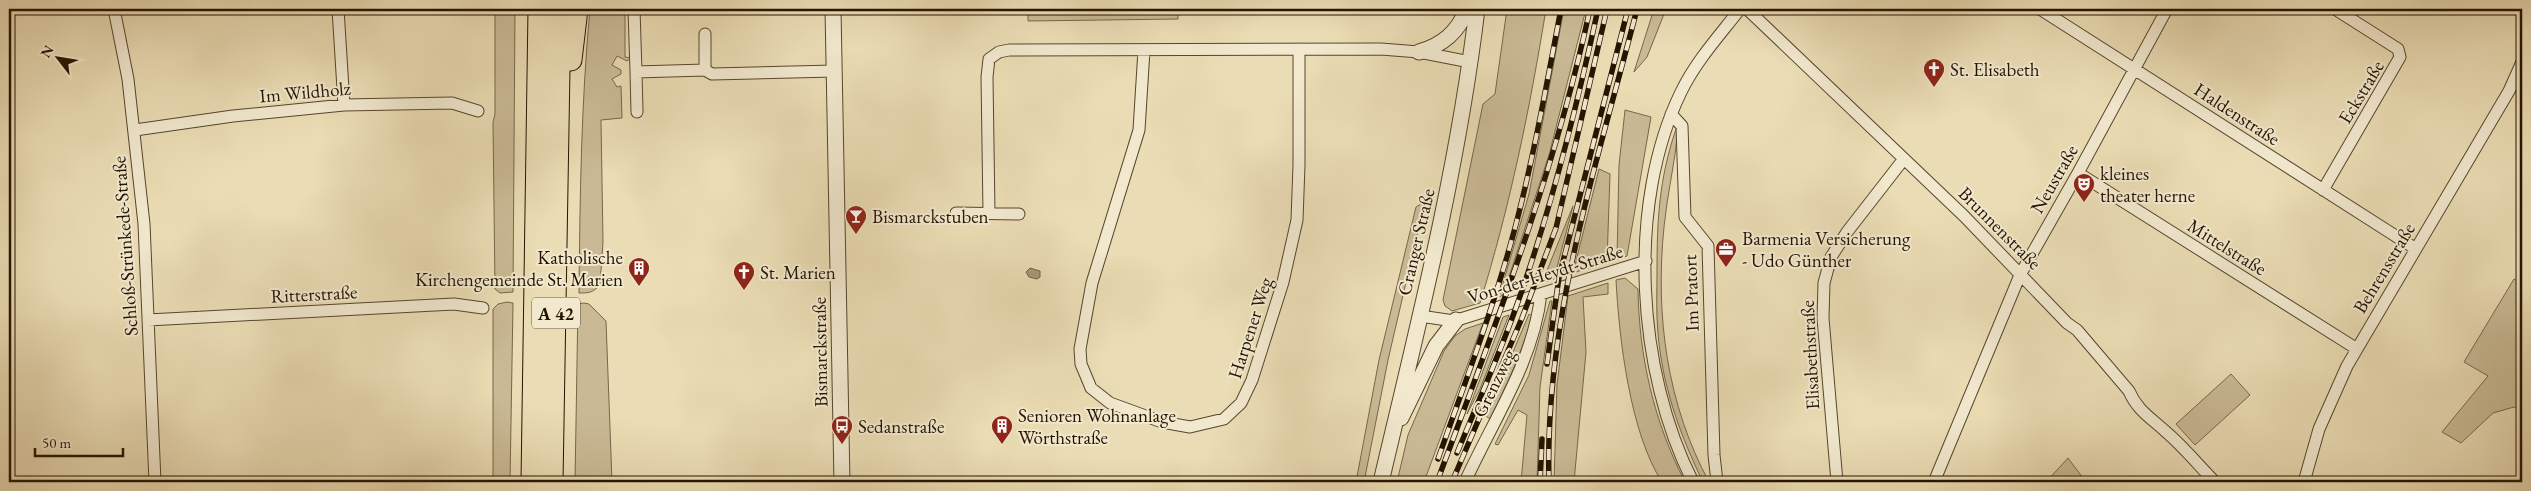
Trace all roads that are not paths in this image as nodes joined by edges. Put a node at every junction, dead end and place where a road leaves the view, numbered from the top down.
1 (114, 9) edge
2 (338, 9) edge
3 (539, 9) edge
4 (560, 9) edge
5 (577, 9) edge
6 (634, 9) edge
7 (833, 9) edge
8 (1467, 9) edge
9 (1477, 9) edge
10 (1740, 9) edge
11 (1747, 9) edge
12 (2040, 9) edge
13 (2167, 9) edge
14 (2335, 9) edge
15 (705, 34) dead end
16 (1299, 49) junction
17 (1144, 50) junction
18 (1419, 52) junction
19 (1470, 62) junction
20 (2522, 62) edge
21 (2134, 69) junction
22 (705, 70) junction
23 (636, 72) junction
24 (834, 72) junction
25 (2519, 76) edge
26 (344, 105) junction
27 (478, 111) dead end
28 (637, 112) dead end
29 (1671, 114) junction
30 (134, 130) junction
31 (558, 144) junction
32 (1903, 160) junction
33 (2078, 174) junction
34 (2323, 190) junction
35 (956, 213) dead end
36 (989, 213) junction
37 (1019, 214) dead end
38 (2416, 249) junction
39 (1646, 261) junction
40 (2020, 275) junction
41 (1541, 294) junction
42 (483, 308) dead end
43 (1420, 316) junction
44 (148, 320) junction
45 (1456, 320) junction
46 (2357, 349) junction
47 (1394, 424) junction
48 (155, 482) edge
49 (532, 482) edge
50 (552, 482) edge
51 (842, 482) edge
52 (1381, 482) edge
53 (1465, 482) edge
54 (1693, 482) edge
55 (1717, 482) edge
56 (1837, 482) edge
57 (1934, 482) edge
58 (2215, 482) edge
59 (2304, 482) edge

1 - 30 street, Schloß-Strünkede-Straße
2 - 26 street
3 - 49 highway, A 42
4 - 31 highway, A 42
5 - 31 highway
6 - 23 street
7 - 24 street, Bismarckstraße
8 - 18 street
9 - 19 street, Cranger Straße
10 - 29 street, Von-der-Heydt-Straße
11 - 32 street, Brunnenstraße
12 - 21 street, Haldenstraße
13 - 21 street, Neustraße
14 - 34 street, Eckstraße
15 - 22 street
16 - 17 street
16 - 17 street, Harpener Weg
16 - 18 street
17 - 36 street
18 - 19 street
19 - 43 street, Cranger Straße
20 - 25 street, Behrensstraße
21 - 33 street, Neustraße
21 - 34 street, Haldenstraße
22 - 23 street
22 - 24 street
23 - 28 street
24 - 51 street, Bismarckstraße
25 - 38 street, Behrensstraße
26 - 27 street, Im Wildholz
26 - 30 street, Im Wildholz
29 - 39 street, Von-der-Heydt-Straße
29 - 55 street, Im Pratort
30 - 44 street, Schloß-Strünkede-Straße
31 - 50 highway, A 42
32 - 40 street, Brunnenstraße
32 - 56 street, Elisabethstraße
33 - 40 street, Neustraße
33 - 46 street, Mittelstraße
34 - 38 street, Haldenstraße
35 - 36 street
36 - 37 street
38 - 46 street, Behrensstraße
39 - 41 street, Von-der-Heydt-Straße
39 - 54 street
40 - 57 street, Neustraße
40 - 58 street, Brunnenstraße
41 - 45 street, Von-der-Heydt-Straße
41 - 53 street, Grenzweg
42 - 44 street, Ritterstraße
43 - 45 street, Von-der-Heydt-Straße
43 - 47 street, Cranger Straße
44 - 48 street, Schloß-Strünkede-Straße
45 - 47 street
46 - 59 street, Behrensstraße
47 - 52 street, Cranger Straße

